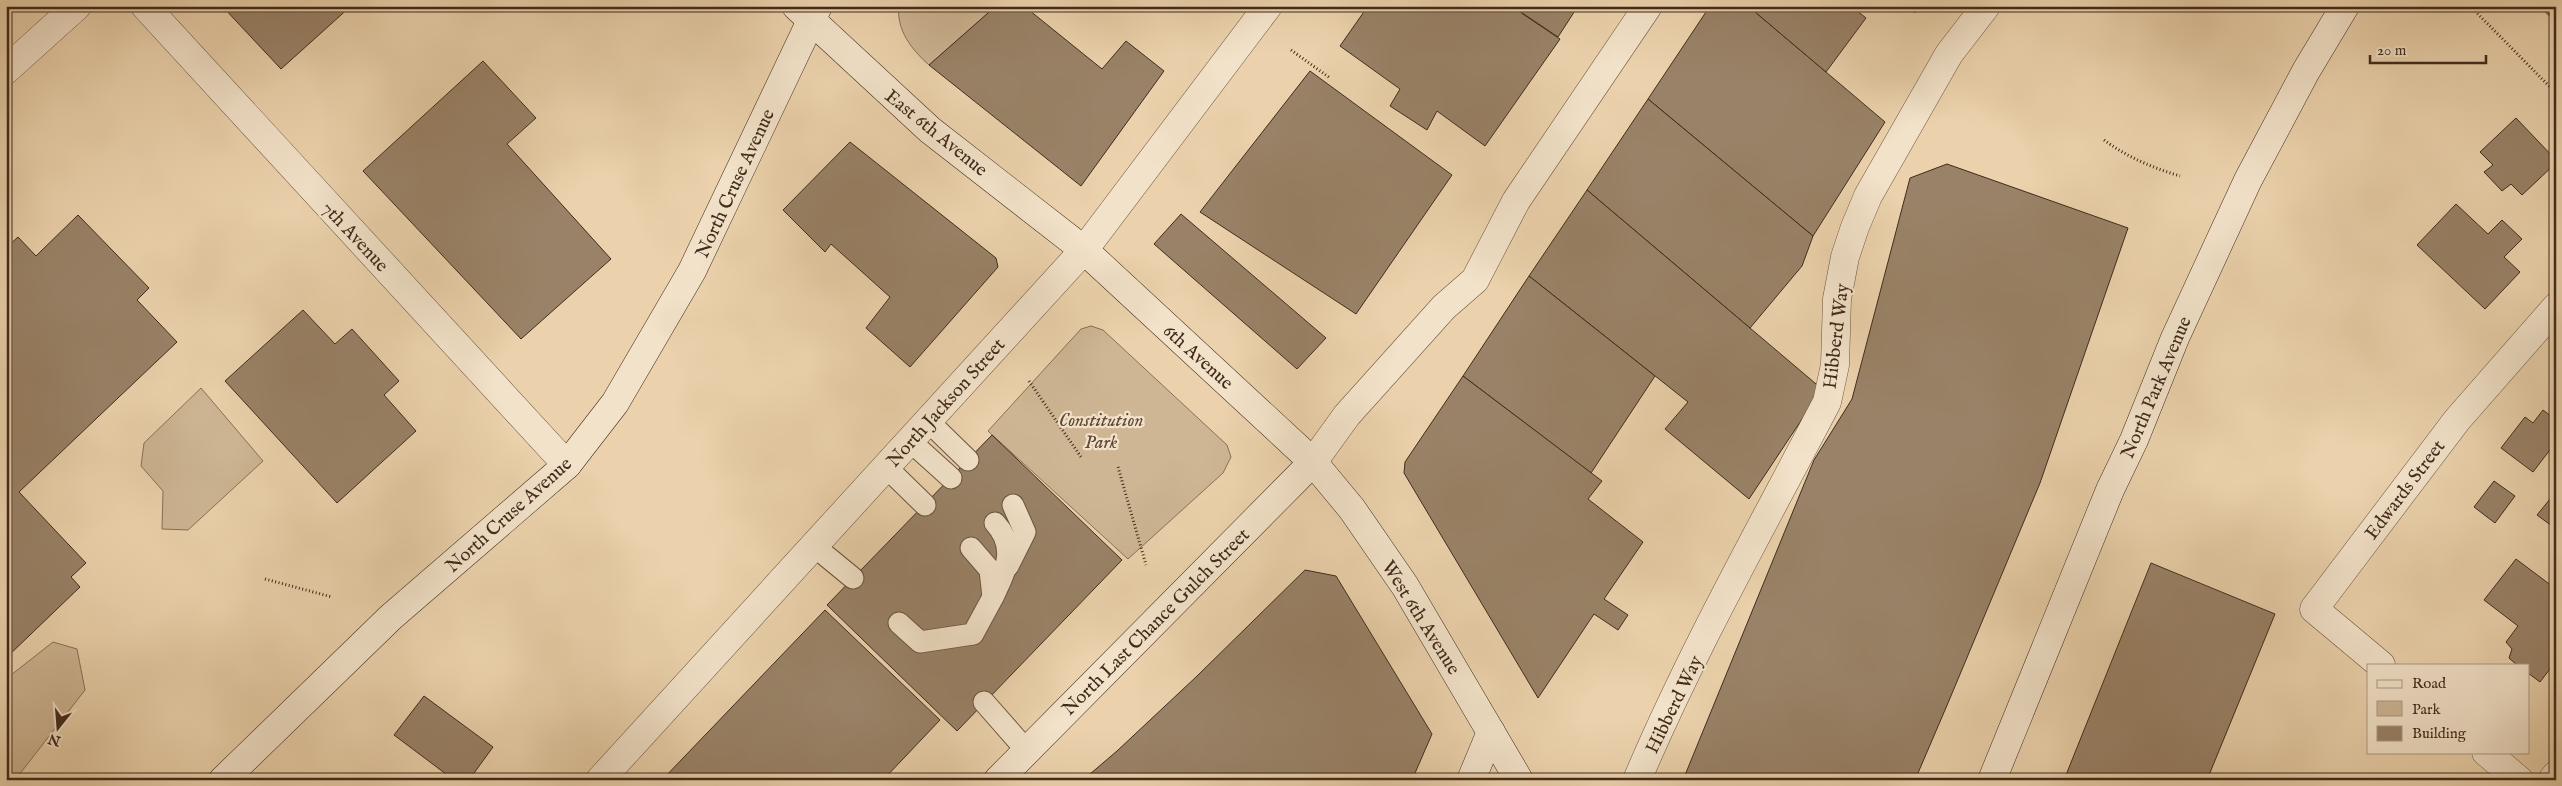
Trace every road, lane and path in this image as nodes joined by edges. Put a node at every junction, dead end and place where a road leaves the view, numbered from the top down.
1 (77, 6) edge
2 (145, 6) edge
3 (1268, 6) edge
4 (1648, 6) edge
5 (1986, 6) edge
6 (2345, 6) edge
7 (2470, 6) edge
8 (808, 11) edge
9 (1291, 50) dead end
10 (6, 70) edge
11 (1330, 78) dead end
12 (2556, 93) edge
13 (2104, 140) dead end
14 (2180, 176) dead end
15 (1084, 250) junction
16 (2556, 307) edge
17 (1029, 381) dead end
18 (928, 421) junction
19 (910, 441) junction
20 (1081, 457) dead end
21 (968, 460) dead end
22 (1313, 462) junction
23 (567, 465) junction
24 (886, 467) junction
25 (1118, 467) dead end
26 (951, 478) dead end
27 (1013, 504) dead end
28 (925, 505) dead end
29 (995, 524) dead end
30 (814, 546) junction
31 (972, 548) dead end
32 (1146, 565) dead end
33 (1008, 566) junction
34 (853, 578) dead end
35 (265, 579) dead end
36 (993, 597) junction
37 (332, 598) dead end
38 (899, 622) dead end
39 (2380, 664) edge
40 (984, 702) dead end
41 (1491, 732) junction
42 (1027, 751) junction
43 (2488, 754) edge
44 (2556, 775) edge
45 (223, 780) edge
46 (600, 780) edge
47 (998, 780) edge
48 (1471, 780) edge
49 (1519, 780) edge
50 (1638, 780) edge
51 (1992, 780) edge
52 (2519, 780) edge
53 (2552, 780) edge

1 - 10 street
2 - 23 street, 7th Avenue
3 - 15 street, North Jackson Street
4 - 22 street, North Last Chance Gulch Street
5 - 50 street, Hibberd Way
6 - 51 street, North Park Avenue
7 - 12 path
8 - 15 street, East 6th Avenue
8 - 23 street, North Cruse Avenue
9 - 11 path
13 - 14 path
15 - 18 street, North Jackson Street
15 - 22 street, 6th Avenue
16 - 39 street, Edwards Street
17 - 20 path
18 - 19 street, North Jackson Street
18 - 21 lane
19 - 24 street, North Jackson Street
19 - 26 lane
22 - 41 street, West 6th Avenue
22 - 42 street, North Last Chance Gulch Street
23 - 45 street, North Cruse Avenue
24 - 28 lane
24 - 30 street, North Jackson Street
25 - 32 path
27 - 33 lane
29 - 33 lane
30 - 34 lane
30 - 46 street, North Jackson Street
31 - 36 lane
33 - 36 lane
35 - 37 path
36 - 38 lane
40 - 42 lane
41 - 48 street
41 - 49 street, West 6th Avenue
42 - 47 street, North Last Chance Gulch Street
43 - 52 street
44 - 53 street

